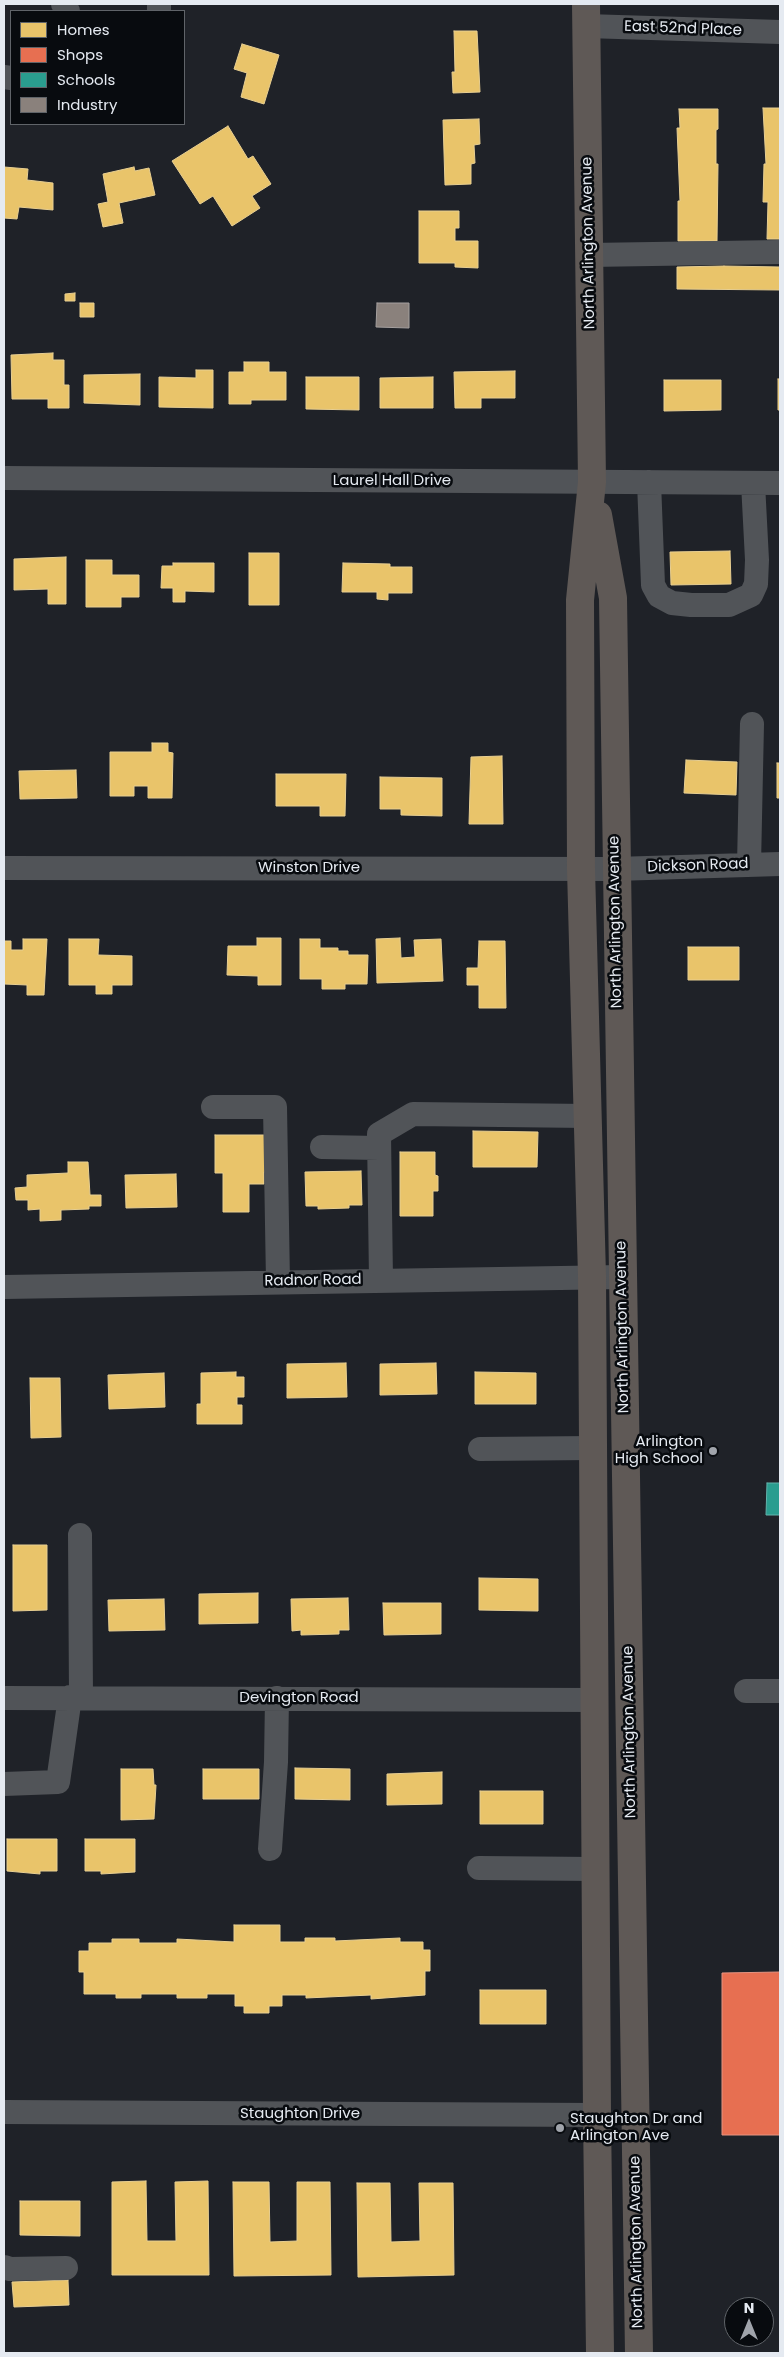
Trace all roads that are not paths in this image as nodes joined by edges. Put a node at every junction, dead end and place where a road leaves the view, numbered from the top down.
1 (586, 15) edge
2 (780, 32) edge
3 (780, 252) edge
4 (589, 255) junction
5 (4, 478) edge
6 (592, 482) junction
7 (649, 482) junction
8 (753, 483) junction
9 (780, 483) edge
10 (752, 724) dead end
11 (780, 864) edge
12 (749, 865) junction
13 (4, 868) edge
14 (581, 868) junction
15 (615, 868) junction
16 (213, 1106) dead end
17 (588, 1116) junction
18 (322, 1147) dead end
19 (379, 1148) junction
20 (592, 1276) junction
21 (622, 1277) junction
22 (381, 1280) junction
23 (278, 1282) junction
24 (4, 1287) edge
25 (593, 1448) junction
26 (480, 1449) dead end
27 (80, 1535) dead end
28 (746, 1691) dead end
29 (780, 1691) edge
30 (75, 1697) junction
31 (4, 1698) edge
32 (277, 1698) junction
33 (594, 1700) junction
34 (4, 1784) edge
35 (270, 1849) dead end
36 (480, 1868) dead end
37 (595, 1869) junction
38 (4, 2112) edge
39 (597, 2115) junction
40 (4, 2267) edge
41 (66, 2268) dead end
42 (600, 2353) edge
43 (639, 2353) edge

1 - 2 street, East 52nd Place
1 - 4 main road, North Arlington Avenue
3 - 4 street
4 - 6 main road, North Arlington Avenue
5 - 6 street, Laurel Hall Drive
6 - 7 street, Laurel Hall Drive
6 - 14 main road, North Arlington Avenue
6 - 15 main road, North Arlington Avenue
7 - 8 street, Laurel Hall Drive
7 - 8 street
8 - 9 street, Laurel Hall Drive
10 - 12 street
11 - 12 street, Dickson Road
12 - 15 street, Dickson Road
13 - 14 street, Winston Drive
14 - 15 street, Winston Drive
14 - 17 main road, North Arlington Avenue
15 - 21 main road, North Arlington Avenue
16 - 23 street
17 - 19 street
17 - 20 main road, North Arlington Avenue
18 - 19 street
19 - 22 street
20 - 21 street, Radnor Road
20 - 22 street, Radnor Road
20 - 25 main road, North Arlington Avenue
21 - 43 main road, North Arlington Avenue
22 - 23 street, Radnor Road
23 - 24 street, Radnor Road
25 - 26 street
25 - 33 main road, North Arlington Avenue
27 - 30 street
28 - 29 street
30 - 31 street, Devington Road
30 - 32 street, Devington Road
30 - 34 street
32 - 33 street, Devington Road
32 - 35 street
33 - 37 main road, North Arlington Avenue
36 - 37 street
37 - 39 main road, North Arlington Avenue
38 - 39 street, Staughton Drive
39 - 42 main road, North Arlington Avenue
40 - 41 street

